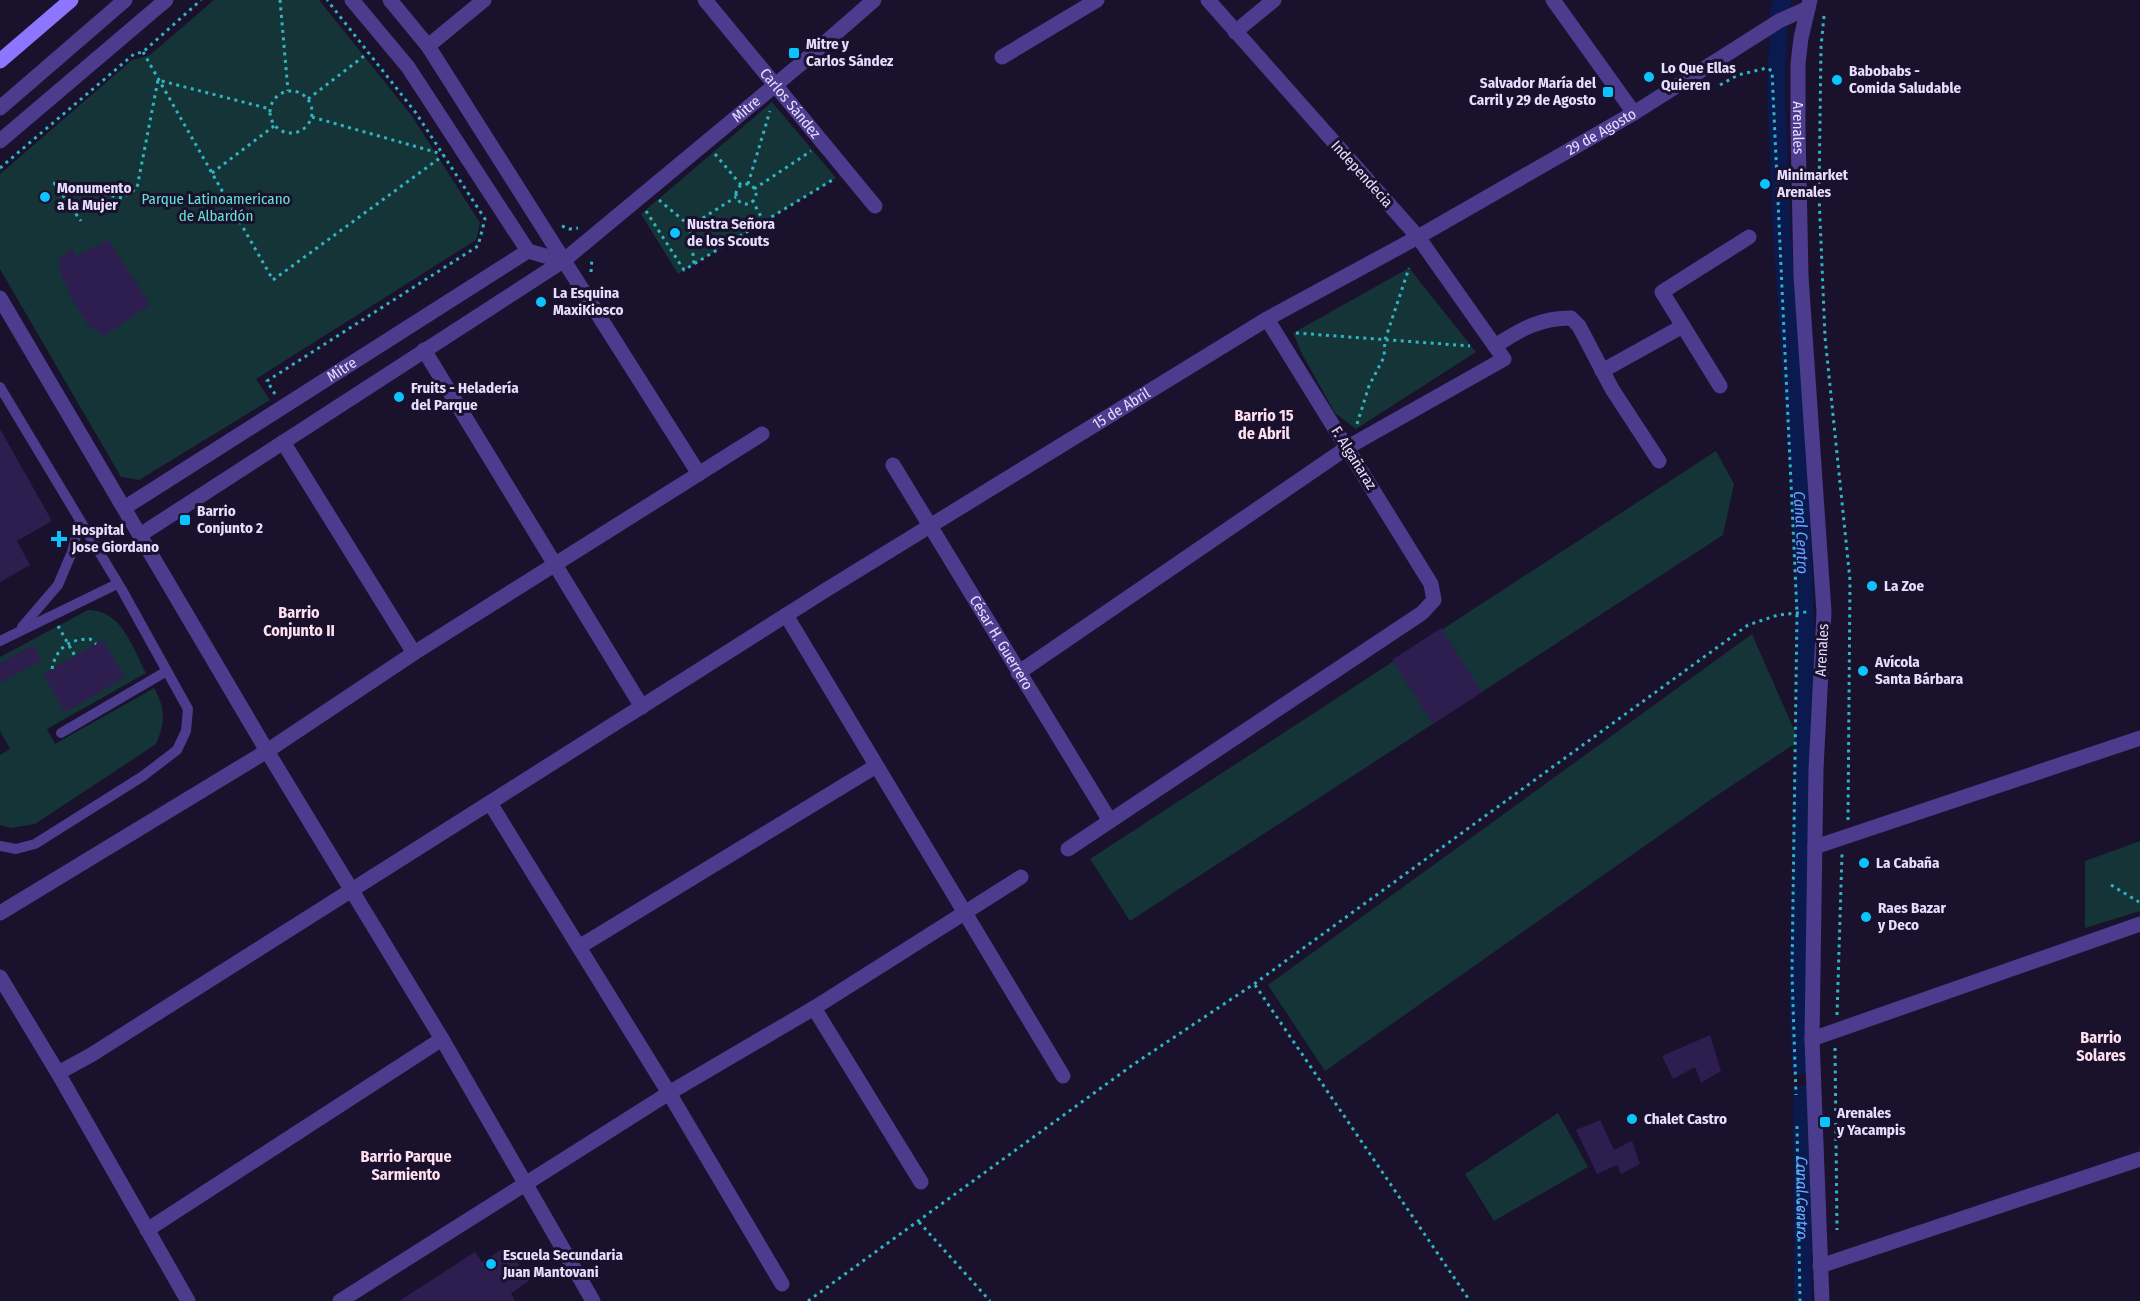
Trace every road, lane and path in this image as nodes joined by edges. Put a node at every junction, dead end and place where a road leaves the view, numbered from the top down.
1 (71, 0) edge
2 (125, 0) edge
3 (166, 0) edge
4 (201, 0) edge
5 (280, 0) edge
6 (327, 0) edge
7 (352, 0) edge
8 (390, 0) edge
9 (484, 0) edge
10 (705, 0) edge
11 (874, 0) edge
12 (1097, 0) edge
13 (1208, 0) edge
14 (1274, 0) edge
15 (1553, 0) edge
16 (1809, 4) edge
17 (1825, 12) dead end
18 (1235, 32) junction
19 (428, 46) junction
20 (143, 52) junction
21 (368, 53) junction
22 (1002, 57) dead end
23 (0, 61) edge
24 (158, 80) junction
25 (1720, 85) dead end
26 (776, 86) junction
27 (288, 91) junction
28 (308, 99) junction
29 (0, 108) edge
30 (270, 109) junction
31 (764, 109) dead end
32 (1634, 113) junction
33 (312, 117) junction
34 (274, 126) junction
35 (0, 141) edge
36 (722, 145) dead end
37 (813, 150) dead end
38 (714, 152) junction
39 (444, 155) junction
40 (705, 160) dead end
41 (0, 168) edge
42 (212, 173) junction
43 (835, 178) dead end
44 (748, 184) junction
45 (741, 185) junction
46 (754, 189) junction
47 (663, 196) dead end
48 (736, 197) junction
49 (658, 200) dead end
50 (752, 200) junction
51 (655, 203) dead end
52 (875, 206) dead end
53 (642, 214) dead end
54 (81, 221) dead end
55 (764, 222) junction
56 (557, 224) dead end
57 (690, 226) junction
58 (586, 227) dead end
59 (1418, 237) junction
60 (1749, 237) dead end
61 (528, 251) junction
62 (592, 254) dead end
63 (563, 261) junction
64 (694, 264) junction
65 (1409, 268) dead end
66 (594, 277) dead end
67 (0, 298) edge
68 (1267, 319) junction
69 (1683, 326) junction
70 (1293, 333) dead end
71 (1385, 340) junction
72 (1470, 346) dead end
73 (424, 350) junction
74 (1499, 352) junction
75 (1602, 371) junction
76 (1720, 386) dead end
77 (0, 387) edge
78 (278, 399) dead end
79 (1356, 429) dead end
80 (762, 434) dead end
81 (283, 442) junction
82 (1348, 447) junction
83 (1659, 461) dead end
84 (893, 465) dead end
85 (699, 474) junction
86 (124, 508) junction
87 (80, 521) junction
88 (931, 527) junction
89 (140, 535) junction
90 (555, 564) junction
91 (117, 584) junction
92 (1797, 613) junction
93 (51, 615) junction
94 (786, 615) junction
95 (20, 630) junction
96 (0, 641) edge
97 (67, 643) junction
98 (96, 644) dead end
99 (414, 653) junction
100 (75, 656) dead end
101 (52, 669) dead end
102 (167, 671) junction
103 (1018, 673) junction
104 (642, 707) junction
105 (61, 734) dead end
106 (2140, 738) edge
107 (267, 751) junction
108 (876, 766) junction
109 (490, 803) junction
110 (1110, 820) junction
111 (1846, 839) junction
112 (0, 846) edge
113 (1815, 847) junction
114 (1068, 849) dead end
115 (1021, 877) dead end
116 (2111, 885) dead end
117 (352, 890) junction
118 (2139, 902) edge
119 (965, 912) junction
120 (0, 913) edge
121 (2140, 924) edge
122 (579, 947) junction
123 (0, 977) edge
124 (1254, 984) junction
125 (814, 1008) junction
126 (1837, 1032) junction
127 (442, 1039) junction
128 (1812, 1039) junction
129 (58, 1073) junction
130 (1063, 1076) dead end
131 (669, 1093) junction
132 (1797, 1099) dead end
133 (1797, 1120) dead end
134 (2140, 1159) edge
135 (921, 1182) dead end
136 (525, 1184) junction
137 (919, 1221) junction
138 (147, 1230) junction
139 (1837, 1234) dead end
140 (1820, 1266) junction
141 (782, 1284) dead end
142 (188, 1301) edge
143 (340, 1301) edge
144 (593, 1301) edge
145 (808, 1301) edge
146 (990, 1301) edge
147 (1470, 1301) edge
148 (1800, 1301) edge
149 (1822, 1301) edge

1 - 23 main road
2 - 29 street
3 - 35 street
4 - 20 path
5 - 27 path
6 - 21 path
7 - 61 street
8 - 19 street
9 - 19 street
10 - 26 street, Carlos Sández
11 - 26 street, Mitre
12 - 22 street
13 - 18 street, Independecia
14 - 18 street
15 - 32 street
16 - 32 street, 29 de Agosto
16 - 113 street, Arenales
17 - 111 path
18 - 59 street, Independecia
19 - 63 street
20 - 24 path
20 - 41 path
21 - 28 path
21 - 39 path
24 - 30 path
24 - 42 path
24 - 54 path
25 - 92 path
26 - 52 street, Carlos Sández
26 - 63 street, Mitre
27 - 28 path
27 - 30 path
28 - 33 path
30 - 34 path
31 - 44 path
32 - 59 street, 29 de Agosto
33 - 34 path
33 - 39 path
34 - 42 path
36 - 38 path
37 - 46 path
38 - 40 path
38 - 45 path
39 - 42 path
39 - 78 path
43 - 55 path
44 - 45 path
44 - 46 path
45 - 48 path
46 - 50 path
47 - 51 path
48 - 50 path
48 - 57 path
49 - 57 path
50 - 55 path
53 - 64 path
55 - 64 path
56 - 58 path
57 - 64 path
59 - 68 street, 15 de Abril
59 - 74 street, Independecia
60 - 69 street
61 - 63 street
61 - 86 street, Mitre
62 - 66 path
63 - 73 street, Mitre
63 - 85 street
65 - 71 path
67 - 86 street
68 - 82 street, F. Algañaraz
68 - 88 street, 15 de Abril
69 - 75 street
69 - 76 street
70 - 71 path
71 - 72 path
71 - 79 path
73 - 81 street, Mitre
73 - 90 street
74 - 75 street
74 - 82 street
75 - 83 street
77 - 87 lane
80 - 85 street
81 - 89 street, Mitre
81 - 99 street
82 - 103 street
82 - 110 street, F. Algañaraz
84 - 88 street, César H. Guerrero
85 - 90 street
86 - 89 street
87 - 91 lane
87 - 95 lane
88 - 94 street, 15 de Abril
88 - 103 street, César H. Guerrero
89 - 107 street
90 - 99 street
90 - 104 street
91 - 93 lane
91 - 102 lane
92 - 124 path
92 - 132 path
93 - 95 lane
93 - 97 path
94 - 104 street, 15 de Abril
94 - 108 street
95 - 96 lane
97 - 98 path
97 - 100 path
97 - 101 path
99 - 107 street
102 - 105 lane
102 - 112 lane
103 - 110 street, César H. Guerrero
104 - 109 street, 15 de Abril
106 - 111 street
107 - 117 street
107 - 120 street
108 - 119 street
108 - 122 street
109 - 117 street, 15 de Abril
109 - 122 street
110 - 114 street
111 - 113 street
111 - 126 path
113 - 128 street, Arenales
115 - 119 street
116 - 118 path
117 - 127 street
117 - 129 street, 15 de Abril
119 - 125 street
119 - 130 street
121 - 126 street
122 - 131 street
123 - 129 street
124 - 137 path
124 - 147 path
125 - 131 street
125 - 135 street
126 - 128 street
126 - 139 path
127 - 136 street
127 - 138 street
128 - 140 street, Arenales
129 - 138 street
131 - 136 street
131 - 141 street
133 - 148 path
134 - 140 street
136 - 143 street
136 - 144 street
137 - 145 path
137 - 146 path
138 - 142 street
140 - 149 street, Arenales

